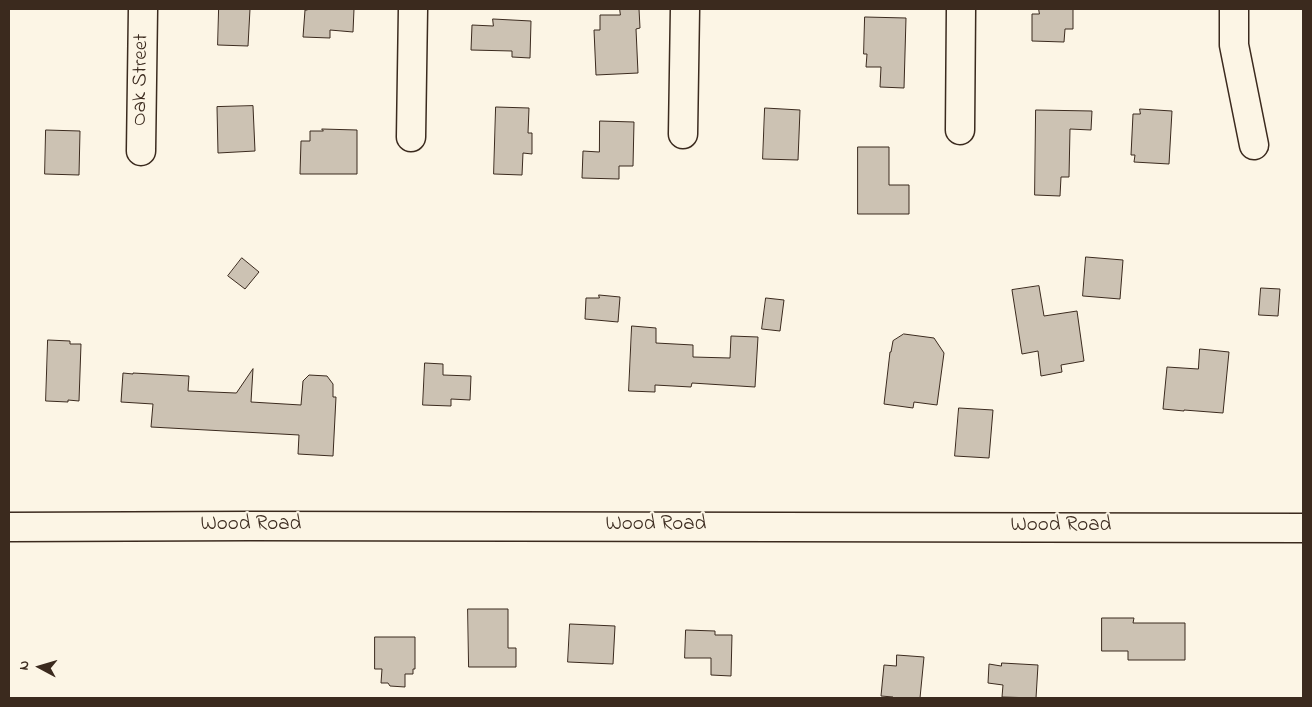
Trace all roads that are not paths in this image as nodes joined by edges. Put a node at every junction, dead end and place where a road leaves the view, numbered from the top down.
1 (143, 9) edge
2 (413, 9) edge
3 (685, 9) edge
4 (961, 9) edge
5 (1234, 9) edge
6 (960, 130) dead end
7 (683, 134) dead end
8 (411, 137) dead end
9 (1254, 145) dead end
10 (141, 151) dead end
11 (9, 527) edge
12 (1303, 528) edge

1 - 10 street, Oak Street
2 - 8 street
3 - 7 street
4 - 6 street
5 - 9 street
11 - 12 street, Wood Road

